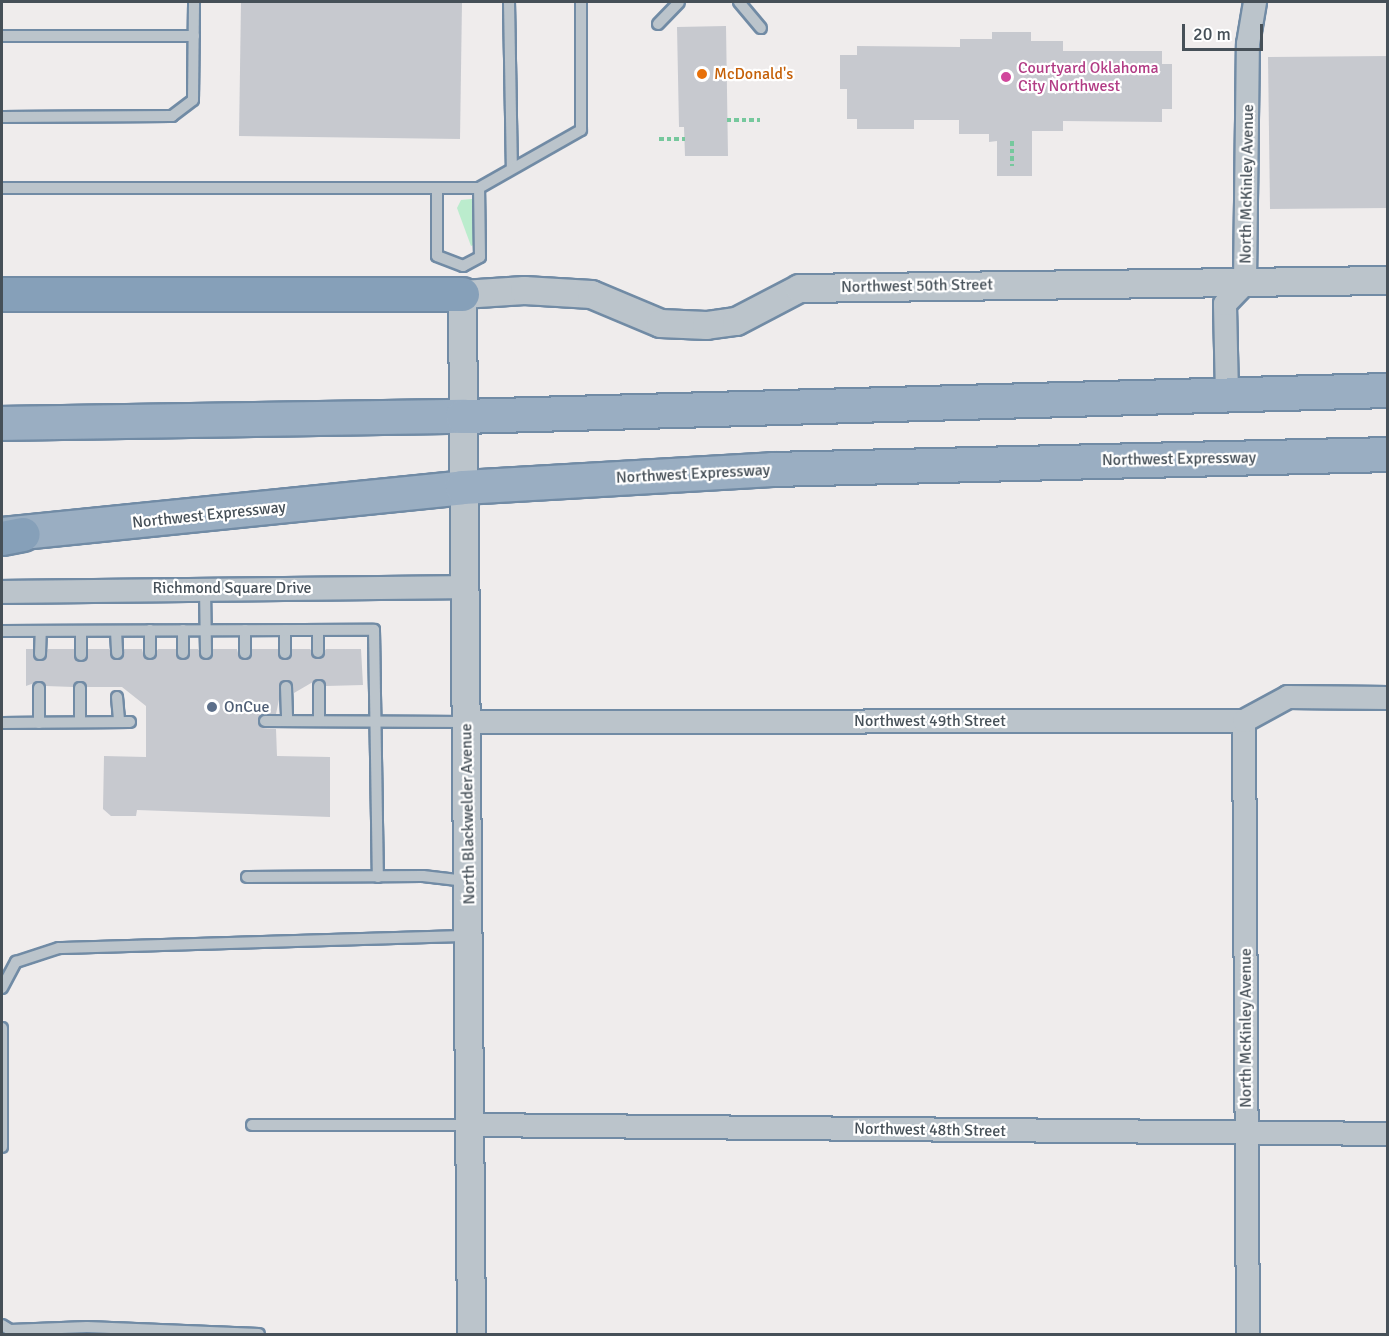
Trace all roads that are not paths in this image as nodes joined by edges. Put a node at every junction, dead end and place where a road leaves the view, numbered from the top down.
1 (194, 2) edge
2 (509, 2) edge
3 (581, 2) edge
4 (679, 2) edge
5 (740, 2) edge
6 (1255, 2) edge
7 (658, 24) dead end
8 (761, 28) dead end
9 (2, 36) edge
10 (194, 36) junction
11 (2, 117) edge
12 (512, 168) junction
13 (2, 188) edge
14 (437, 188) junction
15 (479, 188) junction
16 (462, 280) junction
17 (1388, 280) edge
18 (1245, 283) junction
19 (2, 294) edge
20 (1388, 390) edge
21 (1227, 394) junction
22 (462, 416) junction
23 (2, 423) edge
24 (1388, 454) edge
25 (462, 487) junction
26 (9, 535) edge
27 (464, 587) junction
28 (205, 588) junction
29 (2, 592) edge
30 (150, 630) junction
31 (183, 630) junction
32 (206, 630) junction
33 (245, 630) junction
34 (285, 630) junction
35 (318, 630) junction
36 (2, 631) edge
37 (41, 631) junction
38 (81, 631) junction
39 (116, 631) junction
40 (318, 652) dead end
41 (117, 653) dead end
42 (150, 653) dead end
43 (183, 653) dead end
44 (206, 653) dead end
45 (245, 653) dead end
46 (285, 653) dead end
47 (40, 654) dead end
48 (81, 655) dead end
49 (319, 686) dead end
50 (286, 687) dead end
51 (39, 688) dead end
52 (80, 688) dead end
53 (117, 697) dead end
54 (1388, 698) edge
55 (375, 720) junction
56 (265, 721) dead end
57 (287, 721) junction
58 (319, 721) junction
59 (1244, 721) junction
60 (80, 722) junction
61 (467, 722) junction
62 (2, 723) edge
63 (39, 723) junction
64 (247, 877) dead end
65 (378, 877) junction
66 (469, 881) junction
67 (470, 936) junction
68 (2, 988) edge
69 (2, 1028) edge
70 (252, 1125) dead end
71 (472, 1125) junction
72 (1246, 1134) junction
73 (1388, 1134) edge
74 (2, 1147) edge
75 (2, 1325) edge
76 (259, 1335) edge
77 (471, 1335) edge
78 (1248, 1335) edge

1 - 10 lane
2 - 12 lane
3 - 12 lane
4 - 7 lane
5 - 8 lane
6 - 18 street, North McKinley Avenue
9 - 10 lane
10 - 11 lane
12 - 15 lane
13 - 14 lane
14 - 15 lane
14 - 16 lane
15 - 16 lane
16 - 18 street, Northwest 50th Street
16 - 19 highway
16 - 22 street, North Blackwelder Avenue
17 - 18 street, Northwest 50th Street
18 - 21 street, North McKinley Avenue
20 - 21 highway
21 - 22 highway
22 - 23 highway
22 - 25 street, North Blackwelder Avenue
24 - 25 highway, Northwest Expressway
25 - 26 highway, Northwest Expressway
25 - 27 street, North Blackwelder Avenue
27 - 28 street, Richmond Square Drive
27 - 61 street, North Blackwelder Avenue
28 - 29 street, Richmond Square Drive
28 - 32 lane
30 - 31 lane
30 - 39 lane
30 - 42 lane
31 - 32 lane
31 - 43 lane
32 - 33 lane
32 - 44 lane
33 - 34 lane
33 - 45 lane
34 - 35 lane
34 - 46 lane
35 - 40 lane
35 - 55 lane
36 - 37 lane
37 - 38 lane
37 - 47 lane
38 - 39 lane
38 - 48 lane
39 - 41 lane
49 - 58 lane
50 - 57 lane
51 - 63 lane
52 - 60 lane
53 - 60 lane
54 - 59 street, Northwest 49th Street
55 - 58 lane
55 - 61 lane
55 - 65 lane
56 - 57 lane
57 - 58 lane
59 - 61 street, Northwest 49th Street
59 - 72 street, North McKinley Avenue
60 - 63 lane
61 - 66 street, North Blackwelder Avenue
62 - 63 lane
64 - 65 lane
65 - 66 lane
66 - 67 street, North Blackwelder Avenue
67 - 68 lane
67 - 71 street, North Blackwelder Avenue
69 - 74 lane
70 - 71 lane
71 - 72 street, Northwest 48th Street
71 - 77 street, North Blackwelder Avenue
72 - 73 street, Northwest 48th Street
72 - 78 street, North McKinley Avenue
75 - 76 lane

